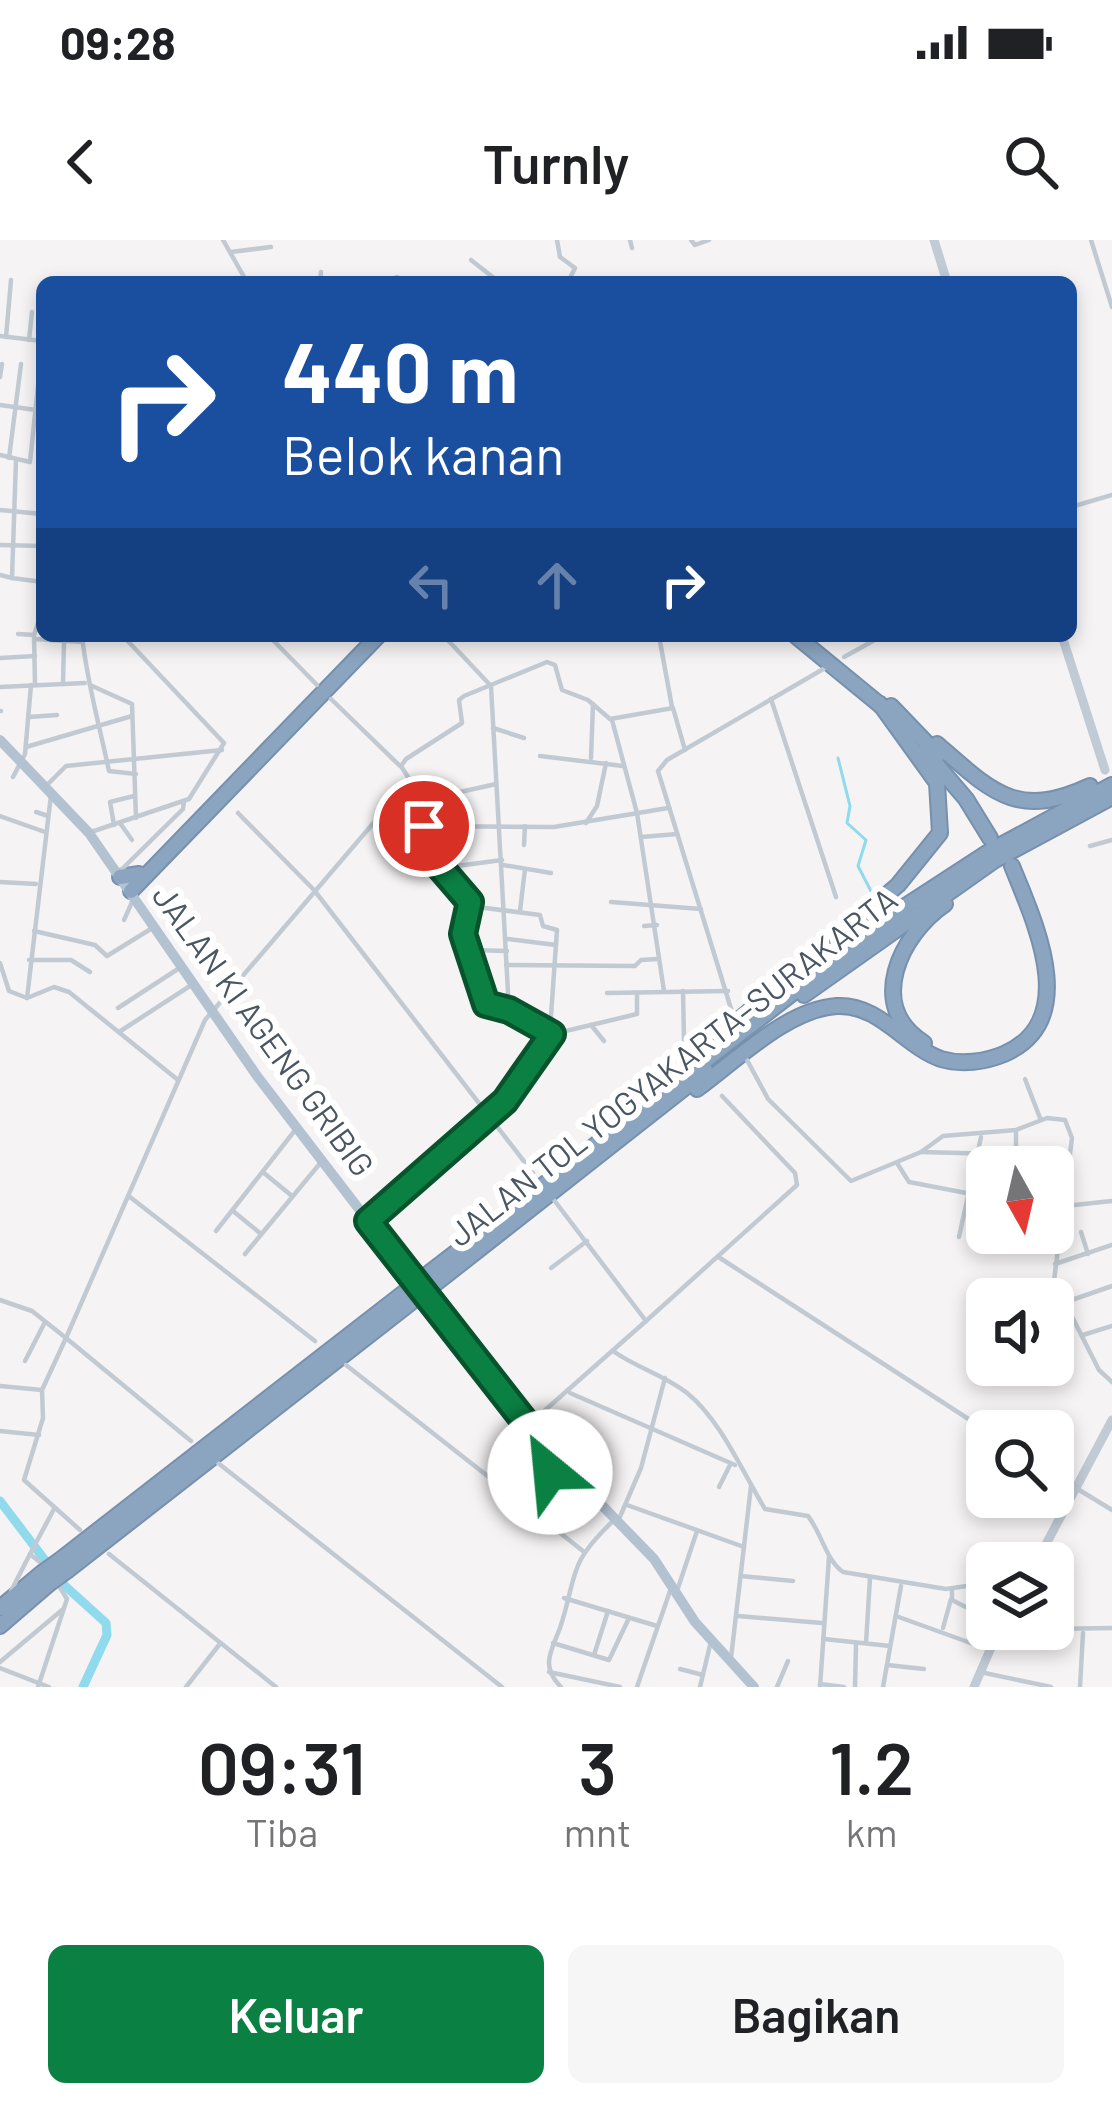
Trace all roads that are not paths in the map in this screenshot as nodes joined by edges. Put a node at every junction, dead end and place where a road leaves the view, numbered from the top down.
1 (223, 240) edge
2 (557, 240) edge
3 (691, 240) edge
4 (709, 240) edge
5 (934, 240) edge
6 (1091, 240) edge
7 (271, 247) dead end
8 (231, 252) junction
9 (471, 260) dead end
10 (321, 272) dead end
11 (244, 276) edge
12 (321, 276) edge
13 (491, 276) edge
14 (571, 276) edge
15 (945, 276) edge
16 (11, 280) dead end
17 (1112, 307) edge
18 (32, 312) dead end
19 (3, 336) edge
20 (29, 340) junction
21 (36, 343) edge
22 (2, 364) edge
23 (21, 364) dead end
24 (0, 377) edge
25 (0, 405) edge
26 (16, 406) junction
27 (36, 410) joint
28 (0, 455) edge
29 (13, 459) junction
30 (30, 462) junction
31 (36, 464) edge
32 (1112, 495) edge
33 (1077, 505) edge
34 (0, 510) edge
35 (13, 511) junction
36 (36, 513) edge
37 (0, 545) edge
38 (13, 545) junction
39 (36, 546) edge
40 (0, 575) edge
41 (12, 578) junction
42 (36, 581) edge
43 (36, 629) edge
44 (18, 634) dead end
45 (34, 637) junction
46 (64, 642) edge
47 (83, 642) edge
48 (129, 642) edge
49 (275, 642) edge
50 (362, 642) edge
51 (372, 642) edge
52 (450, 642) edge
53 (659, 642) edge
54 (804, 642) edge
55 (817, 642) edge
56 (872, 642) edge
57 (1064, 642) edge
58 (35, 656) junction
59 (844, 657) dead end
60 (0, 658) edge
61 (829, 666) dead end
62 (63, 684) junction
63 (88, 684) junction
64 (33, 685) junction
65 (317, 686) dead end
66 (490, 686) junction
67 (0, 687) edge
68 (771, 699) junction
69 (331, 700) dead end
70 (882, 701) junction
71 (593, 704) junction
72 (673, 708) junction
73 (57, 715) dead end
74 (132, 716) junction
75 (29, 718) junction
76 (612, 720) junction
77 (100, 725) junction
78 (493, 728) junction
79 (524, 738) dead end
80 (0, 740) edge
81 (222, 750) junction
82 (685, 750) junction
83 (24, 753) junction
84 (540, 756) dead end
85 (135, 759) junction
86 (591, 760) junction
87 (107, 762) junction
88 (606, 763) junction
89 (401, 766) junction
90 (623, 766) junction
91 (136, 774) junction
92 (13, 777) dead end
93 (1110, 777) edge
94 (411, 779) junction
95 (496, 784) junction
96 (49, 788) junction
97 (460, 792) junction
98 (134, 796) junction
99 (1112, 798) edge
100 (184, 801) junction
101 (419, 801) junction
102 (668, 808) junction
103 (36, 812) dead end
104 (453, 812) dead end
105 (637, 813) junction
106 (238, 814) dead end
107 (0, 815) edge
108 (49, 817) junction
109 (136, 818) junction
110 (586, 823) junction
111 (117, 824) junction
112 (498, 825) junction
113 (424, 826) junction
114 (525, 826) junction
115 (45, 832) junction
116 (89, 833) junction
117 (677, 834) junction
118 (993, 836) dead end
119 (640, 837) junction
120 (132, 839) dead end
121 (1112, 840) edge
122 (524, 845) dead end
123 (1090, 846) dead end
124 (502, 863) junction
125 (440, 869) junction
126 (525, 869) junction
127 (550, 873) dead end
128 (0, 881) edge
129 (130, 883) junction
130 (39, 884) junction
131 (314, 890) junction
132 (836, 897) dead end
133 (611, 902) dead end
134 (655, 904) junction
135 (470, 906) junction
136 (702, 909) junction
137 (503, 910) junction
138 (520, 912) junction
139 (124, 920) dead end
140 (657, 925) junction
141 (644, 926) dead end
142 (154, 927) junction
143 (34, 931) junction
144 (507, 939) junction
145 (556, 945) junction
146 (471, 950) junction
147 (507, 951) junction
148 (660, 958) junction
149 (28, 960) junction
150 (0, 963) edge
151 (506, 965) junction
152 (181, 967) junction
153 (554, 967) junction
154 (91, 972) dead end
155 (193, 984) junction
156 (664, 991) junction
157 (683, 991) junction
158 (728, 991) junction
159 (607, 993) dead end
160 (637, 993) junction
161 (27, 998) junction
162 (118, 1008) dead end
163 (509, 1010) junction
164 (211, 1011) junction
165 (732, 1012) dead end
166 (591, 1025) junction
167 (118, 1032) junction
168 (551, 1032) junction
169 (684, 1040) dead end
170 (604, 1041) dead end
171 (747, 1060) dead end
172 (1025, 1078) dead end
173 (178, 1080) junction
174 (722, 1096) dead end
175 (489, 1114) junction
176 (1040, 1119) junction
177 (296, 1130) junction
178 (1016, 1130) junction
179 (981, 1134) junction
180 (979, 1146) edge
181 (1017, 1146) edge
182 (1069, 1146) edge
183 (921, 1152) junction
184 (966, 1153) edge
185 (322, 1161) junction
186 (572, 1161) junction
187 (896, 1163) junction
188 (263, 1172) junction
189 (533, 1173) dead end
190 (966, 1193) edge
191 (129, 1196) junction
192 (292, 1196) junction
193 (554, 1199) dead end
194 (966, 1203) edge
195 (1111, 1204) edge
196 (1074, 1206) edge
197 (232, 1211) junction
198 (521, 1214) junction
199 (368, 1221) junction
200 (216, 1231) dead end
201 (1082, 1232) dead end
202 (261, 1234) junction
203 (959, 1237) dead end
204 (587, 1241) junction
205 (1112, 1245) edge
206 (245, 1254) dead end
207 (1057, 1254) edge
208 (1088, 1254) junction
209 (719, 1257) junction
210 (1055, 1264) junction
211 (551, 1268) dead end
212 (1054, 1278) edge
213 (1112, 1286) edge
214 (421, 1287) junction
215 (1074, 1299) edge
216 (0, 1300) edge
217 (1074, 1318) edge
218 (646, 1321) junction
219 (44, 1324) junction
220 (1112, 1326) edge
221 (1082, 1335) junction
222 (66, 1338) junction
223 (315, 1341) dead end
224 (613, 1351) junction
225 (25, 1361) dead end
226 (346, 1365) dead end
227 (665, 1378) junction
228 (1112, 1382) edge
229 (0, 1386) edge
230 (42, 1390) junction
231 (567, 1392) junction
232 (966, 1417) edge
233 (1112, 1420) edge
234 (526, 1427) junction
235 (651, 1429) junction
236 (0, 1430) edge
237 (40, 1435) junction
238 (191, 1441) dead end
239 (218, 1463) dead end
240 (558, 1464) junction
241 (732, 1465) junction
242 (751, 1486) junction
243 (719, 1487) dead end
244 (1076, 1489) junction
245 (627, 1504) junction
246 (54, 1509) junction
247 (1112, 1510) edge
248 (532, 1511) junction
249 (615, 1523) junction
250 (80, 1530) dead end
251 (697, 1532) junction
252 (1047, 1542) edge
253 (744, 1547) junction
254 (31, 1551) junction
255 (583, 1551) junction
256 (109, 1554) dead end
257 (829, 1557) junction
258 (741, 1576) junction
259 (46, 1578) junction
260 (870, 1579) junction
261 (793, 1581) dead end
262 (902, 1584) junction
263 (966, 1586) edge
264 (674, 1588) junction
265 (953, 1588) junction
266 (10, 1591) dead end
267 (564, 1598) junction
268 (951, 1599) junction
269 (966, 1606) edge
270 (0, 1608) edge
271 (62, 1610) junction
272 (608, 1611) junction
273 (738, 1616) junction
274 (896, 1616) junction
275 (629, 1618) junction
276 (822, 1623) junction
277 (0, 1626) edge
278 (657, 1626) junction
279 (1112, 1628) edge
280 (942, 1629) junction
281 (1074, 1631) edge
282 (1083, 1632) junction
283 (822, 1639) junction
284 (966, 1639) edge
285 (711, 1641) junction
286 (856, 1642) junction
287 (553, 1643) junction
288 (866, 1643) junction
289 (219, 1645) junction
290 (890, 1646) junction
291 (990, 1650) edge
292 (594, 1654) junction
293 (730, 1660) junction
294 (788, 1661) dead end
295 (0, 1665) edge
296 (887, 1665) junction
297 (680, 1669) dead end
298 (924, 1669) dead end
299 (549, 1672) junction
300 (980, 1672) junction
301 (703, 1675) junction
302 (39, 1685) edge
303 (820, 1686) edge
304 (49, 1687) edge
305 (186, 1687) edge
306 (276, 1687) edge
307 (502, 1687) edge
308 (561, 1687) edge
309 (620, 1687) edge
310 (637, 1687) edge
311 (700, 1687) edge
312 (754, 1687) edge
313 (777, 1687) edge
314 (844, 1687) edge
315 (855, 1687) edge
316 (883, 1687) edge
317 (974, 1687) edge
318 (1051, 1687) edge
319 (1080, 1687) edge

1 - 8 street
2 - 14 street
3 - 4 street
5 - 15 main road
6 - 17 street
7 - 8 street
8 - 11 street
9 - 13 street
10 - 12 street
16 - 19 street
18 - 20 street
19 - 20 street
20 - 21 street
22 - 24 street
23 - 26 street
25 - 26 street
26 - 27 street
26 - 29 street
27 - 30 street
28 - 29 street
29 - 30 street
29 - 35 street
30 - 31 street
32 - 33 street
34 - 35 street
35 - 36 street
35 - 38 street
37 - 38 street
38 - 39 street
38 - 41 street
40 - 41 street
41 - 42 street
43 - 45 street
44 - 45 street
45 - 58 street
46 - 62 street
47 - 63 street
48 - 81 street
49 - 65 street
50 - 129 highway
51 - 129 highway
52 - 66 street
53 - 72 street
54 - 70 highway
55 - 70 highway
56 - 59 street
57 - 93 main road
58 - 60 street
58 - 64 street
61 - 68 street
62 - 63 street
62 - 64 street
63 - 74 street
63 - 77 street
64 - 67 street
64 - 75 street
66 - 71 street
66 - 78 street
66 - 89 street
68 - 82 street
68 - 132 street
69 - 89 street
70 - 93 highway
70 - 118 highway
70 - 186 highway
71 - 76 street
71 - 86 street
72 - 76 street
72 - 82 street
73 - 75 street
74 - 77 street
74 - 85 street
75 - 83 street
76 - 90 street
77 - 83 street
77 - 87 street
78 - 79 street
78 - 95 street
80 - 83 main road, JALAN KI AGENG GRIBIG
81 - 85 street
81 - 100 street
82 - 102 street
83 - 92 street
83 - 96 main road, JALAN KI AGENG GRIBIG
84 - 86 street
85 - 87 street
85 - 91 street
86 - 88 street
87 - 91 street
87 - 96 street
88 - 90 street
88 - 110 street
89 - 94 street
90 - 105 street
91 - 98 street
93 - 186 highway, JALAN TOL YOGYAKARTA–SURAKARTA
94 - 101 street
94 - 131 street
95 - 97 street
95 - 112 street
96 - 108 street
96 - 116 main road, JALAN KI AGENG GRIBIG
97 - 101 street
97 - 104 street
98 - 109 street
98 - 111 street
99 - 198 highway, JALAN TOL YOGYAKARTA–SURAKARTA
99 - 198 highway
100 - 109 street
100 - 129 street
101 - 113 street
102 - 105 street
102 - 117 street
103 - 108 street
105 - 110 street
105 - 119 street
106 - 131 street
107 - 115 street
108 - 115 street
109 - 111 street
110 - 114 street
111 - 116 street
111 - 120 street
112 - 113 street
112 - 114 street
112 - 124 street
113 - 125 street
114 - 122 street
115 - 130 street
116 - 129 main road, JALAN KI AGENG GRIBIG
117 - 119 street
117 - 136 street
119 - 134 street
121 - 123 street
124 - 125 street
124 - 126 street
124 - 137 street
125 - 135 street
126 - 127 street
126 - 138 street
128 - 130 street
129 - 139 street
129 - 142 main road, JALAN KI AGENG GRIBIG
130 - 143 street
131 - 164 street
131 - 175 street
133 - 134 street
134 - 136 street
134 - 140 street
135 - 137 street
135 - 146 street
136 - 158 street
137 - 138 street
137 - 144 street
138 - 145 street
140 - 141 street
140 - 148 street
142 - 143 street
142 - 152 main road, JALAN KI AGENG GRIBIG
143 - 149 street
144 - 145 street
144 - 147 street
145 - 153 street
146 - 147 street
146 - 163 street
147 - 151 street
148 - 153 street
148 - 156 street
149 - 154 street
149 - 161 street
150 - 161 street
151 - 153 street
151 - 163 street
152 - 155 main road, JALAN KI AGENG GRIBIG
152 - 162 street
153 - 168 street
155 - 164 main road, JALAN KI AGENG GRIBIG
155 - 167 street
156 - 157 street
156 - 160 street
157 - 158 street
157 - 169 street
158 - 165 street
159 - 160 street
160 - 166 street
161 - 167 street
163 - 168 street
164 - 173 street
164 - 177 main road, JALAN KI AGENG GRIBIG
166 - 168 street
166 - 170 street
167 - 173 street
168 - 175 street
171 - 187 street
172 - 176 street
173 - 191 street
174 - 209 street
175 - 189 street
175 - 199 street
176 - 178 street
176 - 182 street
177 - 185 main road, JALAN KI AGENG GRIBIG
177 - 188 street
178 - 179 street
178 - 181 street
179 - 180 street
179 - 183 street
183 - 184 street
183 - 187 street
185 - 192 street
185 - 199 main road, JALAN KI AGENG GRIBIG
186 - 214 highway, JALAN TOL YOGYAKARTA–SURAKARTA
187 - 190 street
188 - 192 street
188 - 197 street
191 - 222 street
191 - 223 street
192 - 202 street
193 - 204 street
194 - 203 street
195 - 196 street
197 - 200 street
197 - 202 street
198 - 214 highway, JALAN TOL YOGYAKARTA–SURAKARTA
199 - 234 main road, JALAN KI AGENG GRIBIG
201 - 208 street
202 - 206 street
204 - 211 street
204 - 218 street
205 - 208 street
207 - 210 street
208 - 210 street
209 - 218 street
209 - 232 street
210 - 212 street
213 - 215 street
214 - 259 highway, JALAN TOL YOGYAKARTA–SURAKARTA, bridge
216 - 219 street
217 - 221 street
218 - 224 street
219 - 222 street
219 - 225 street
220 - 221 street
221 - 228 street
222 - 230 street
222 - 238 street
224 - 227 street
224 - 231 street
226 - 248 street
227 - 235 street
227 - 241 street
229 - 230 street
230 - 237 street
231 - 234 street
231 - 235 street
233 - 244 main road
234 - 240 main road, JALAN KI AGENG GRIBIG
235 - 241 street
235 - 245 street
236 - 237 street
237 - 246 street
239 - 307 street
240 - 248 street
240 - 249 main road, JALAN KI AGENG GRIBIG
241 - 242 street
241 - 243 street
242 - 253 street
242 - 257 street
244 - 247 street
244 - 252 main road
245 - 249 street
245 - 251 street
246 - 250 street
246 - 254 street
248 - 255 street
249 - 255 street
249 - 264 main road, JALAN KI AGENG GRIBIG
251 - 253 street
251 - 264 street
253 - 258 street
254 - 266 street
254 - 271 street
255 - 267 street
256 - 289 street
257 - 260 street
257 - 276 street
258 - 261 street
258 - 273 street
259 - 270 highway, JALAN TOL YOGYAKARTA–SURAKARTA
259 - 277 highway, JALAN TOL YOGYAKARTA–SURAKARTA
260 - 262 street
260 - 288 street
262 - 265 street
262 - 274 street
263 - 265 street
264 - 278 street
264 - 285 main road, JALAN KI AGENG GRIBIG
265 - 268 street
267 - 272 street
267 - 287 street
268 - 269 street
268 - 280 street
271 - 295 street
271 - 302 street
272 - 275 street
272 - 292 street
273 - 276 street
273 - 293 street
274 - 280 street
274 - 290 street
275 - 278 street
275 - 292 street
276 - 283 street
278 - 310 street
279 - 282 street
280 - 284 street
281 - 282 street
282 - 319 street
283 - 286 street
283 - 303 street
285 - 293 main road, JALAN KI AGENG GRIBIG
285 - 301 street
286 - 288 street
286 - 315 street
287 - 292 street
287 - 299 street
288 - 290 street
289 - 305 street
289 - 306 street
290 - 296 street
291 - 300 main road
293 - 312 main road, JALAN KI AGENG GRIBIG
294 - 313 street
295 - 302 street
296 - 298 street
296 - 316 street
297 - 301 street
299 - 308 street
299 - 309 street
300 - 317 main road
300 - 318 street
301 - 311 street
302 - 304 street
303 - 314 street

